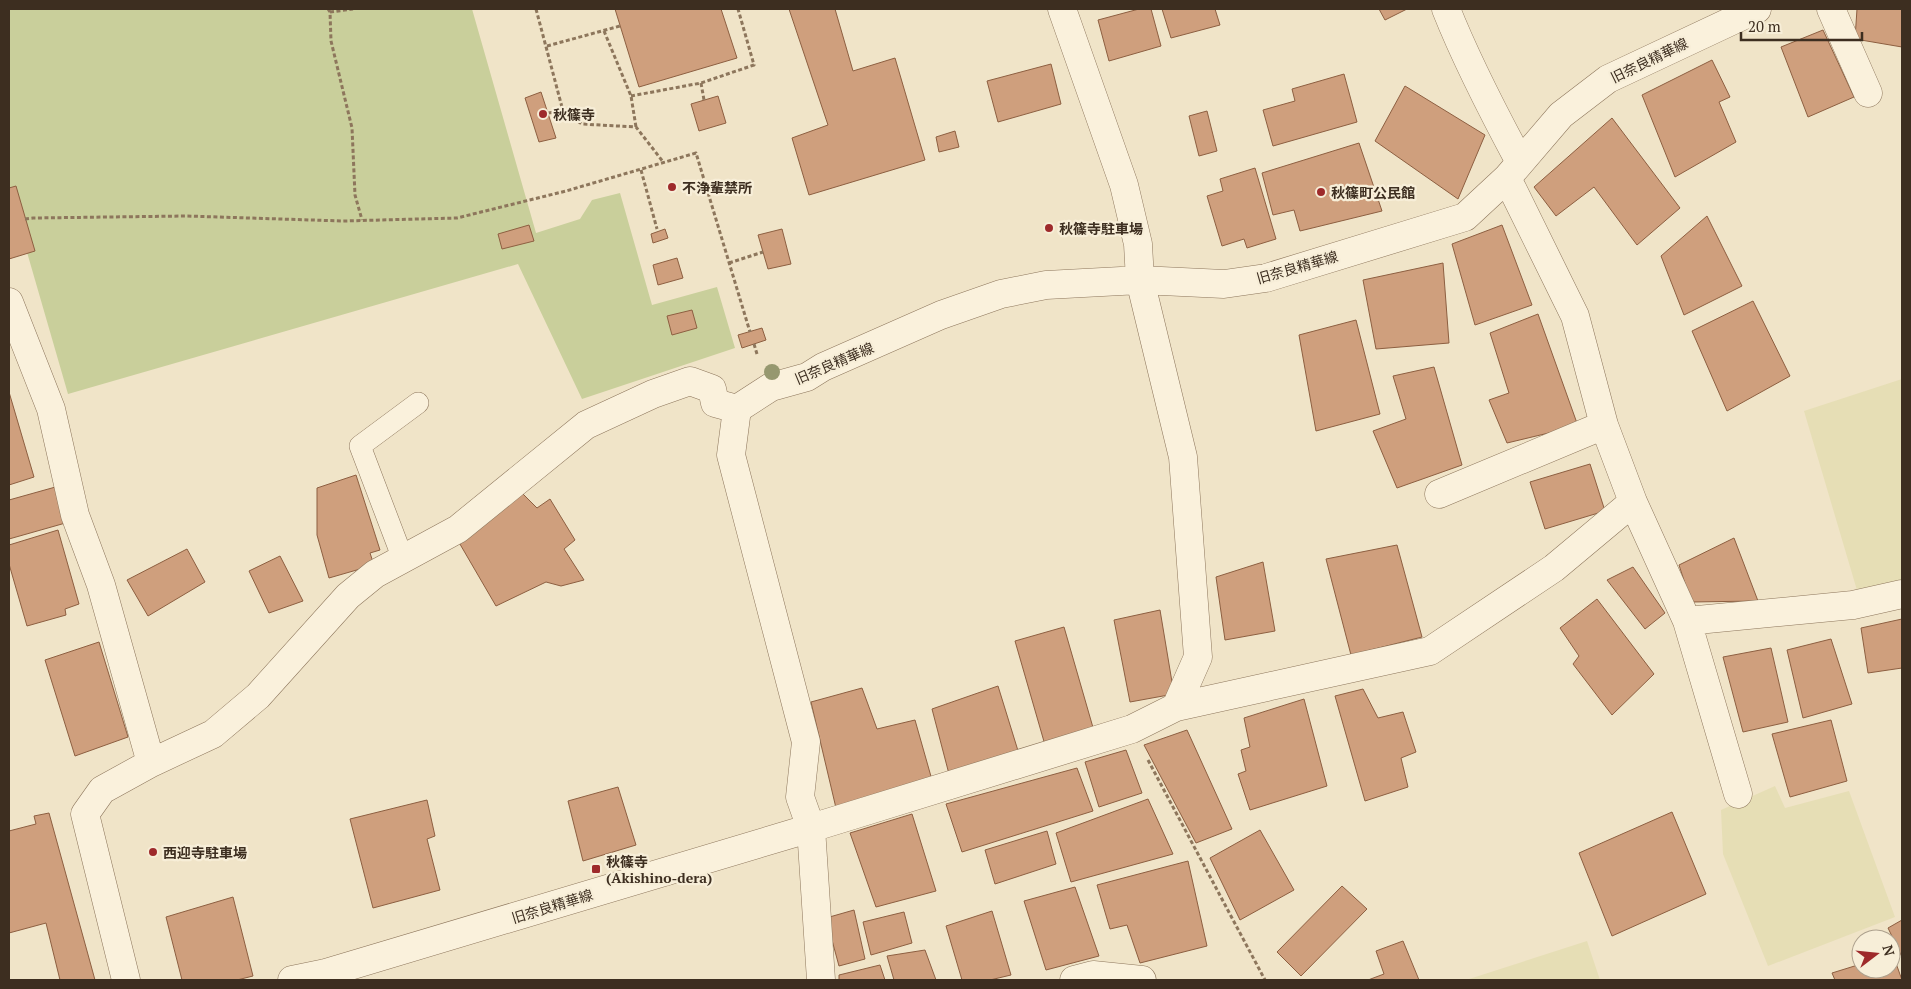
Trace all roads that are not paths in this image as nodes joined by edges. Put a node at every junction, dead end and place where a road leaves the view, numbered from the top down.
1 (1062, 9) edge
2 (1446, 9) edge
3 (1757, 9) edge
4 (1831, 9) edge
5 (1868, 92) dead end
6 (1514, 170) junction
7 (1140, 280) junction
8 (9, 302) edge
9 (418, 403) dead end
10 (737, 409) junction
11 (1604, 425) junction
12 (1439, 494) dead end
13 (1633, 502) junction
14 (403, 559) junction
15 (1902, 594) edge
16 (1687, 621) junction
17 (1176, 707) junction
18 (151, 763) junction
19 (1738, 794) dead end
20 (811, 828) junction
21 (126, 980) edge
22 (292, 980) edge
23 (821, 980) edge
24 (1074, 980) edge
25 (1142, 980) edge

1 - 7 street
2 - 6 street
3 - 6 street, 旧奈良精華線
4 - 5 street
6 - 7 street, 旧奈良精華線
6 - 11 street
7 - 10 street, 旧奈良精華線
7 - 17 street
8 - 18 street
9 - 14 lane
10 - 14 street
10 - 20 street
11 - 12 street
11 - 13 street
13 - 16 street
13 - 17 street, 旧奈良精華線
14 - 18 street
15 - 16 street
16 - 19 street
17 - 20 street, 旧奈良精華線
18 - 21 street
20 - 22 street, 旧奈良精華線
20 - 23 street
24 - 25 street

